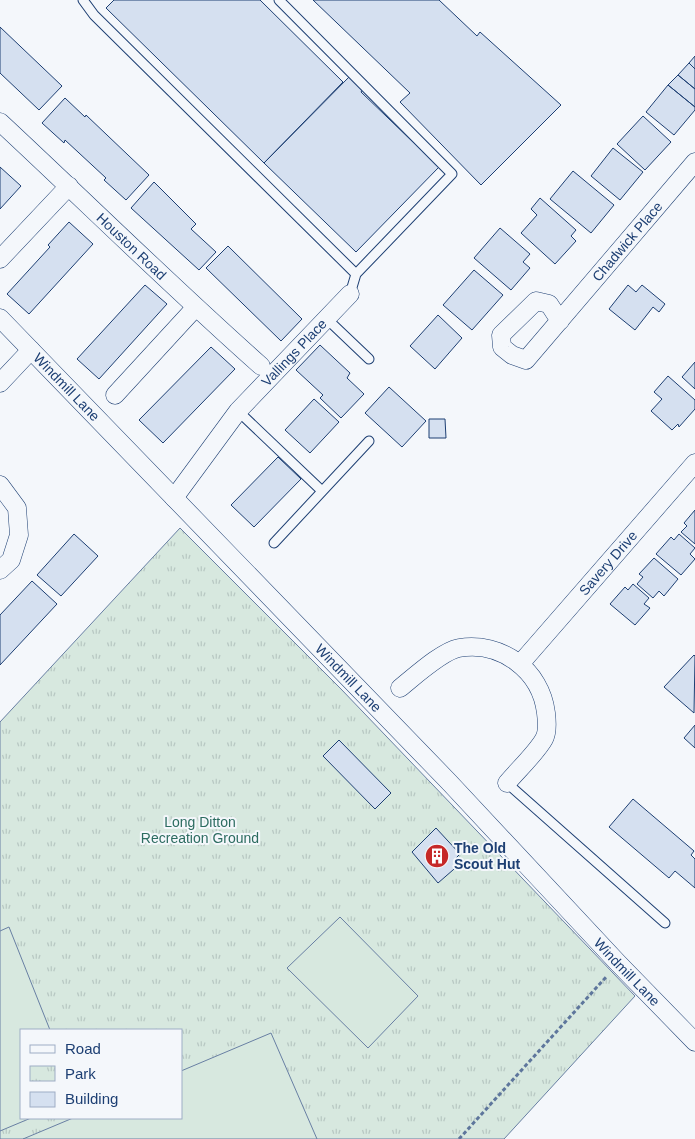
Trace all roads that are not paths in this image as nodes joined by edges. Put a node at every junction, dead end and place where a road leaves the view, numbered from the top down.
1 (83, 0) edge
2 (286, 2) edge
3 (0, 122) edge
4 (695, 162) edge
5 (69, 186) junction
6 (0, 259) edge
7 (356, 274) junction
8 (350, 294) joint
9 (195, 308) junction
10 (0, 318) edge
11 (327, 318) junction
12 (560, 321) dead end
13 (31, 350) junction
14 (369, 359) dead end
15 (260, 366) dead end
16 (0, 384) edge
17 (115, 395) dead end
18 (238, 412) junction
19 (369, 441) dead end
20 (695, 463) edge
21 (0, 485) edge
22 (322, 491) junction
23 (174, 498) junction
24 (274, 543) dead end
25 (0, 570) edge
26 (520, 664) junction
27 (400, 688) dead end
28 (507, 783) joint
29 (665, 923) dead end
30 (695, 1042) edge

1 - 7 lane
2 - 7 lane
3 - 5 street, Houston Road
4 - 12 street, Chadwick Place
5 - 6 street
5 - 9 street, Houston Road
7 - 8 lane
8 - 11 street, Vallings Place
9 - 15 street, Houston Road
9 - 17 street
10 - 13 street, Windmill Lane
11 - 14 lane
11 - 18 street, Vallings Place
13 - 16 street
13 - 23 street, Windmill Lane
18 - 22 lane
18 - 23 street, Vallings Place
19 - 22 lane
20 - 26 street, Savery Drive
21 - 25 street
22 - 24 lane
23 - 30 street, Windmill Lane
26 - 27 street
26 - 28 street
28 - 29 lane

